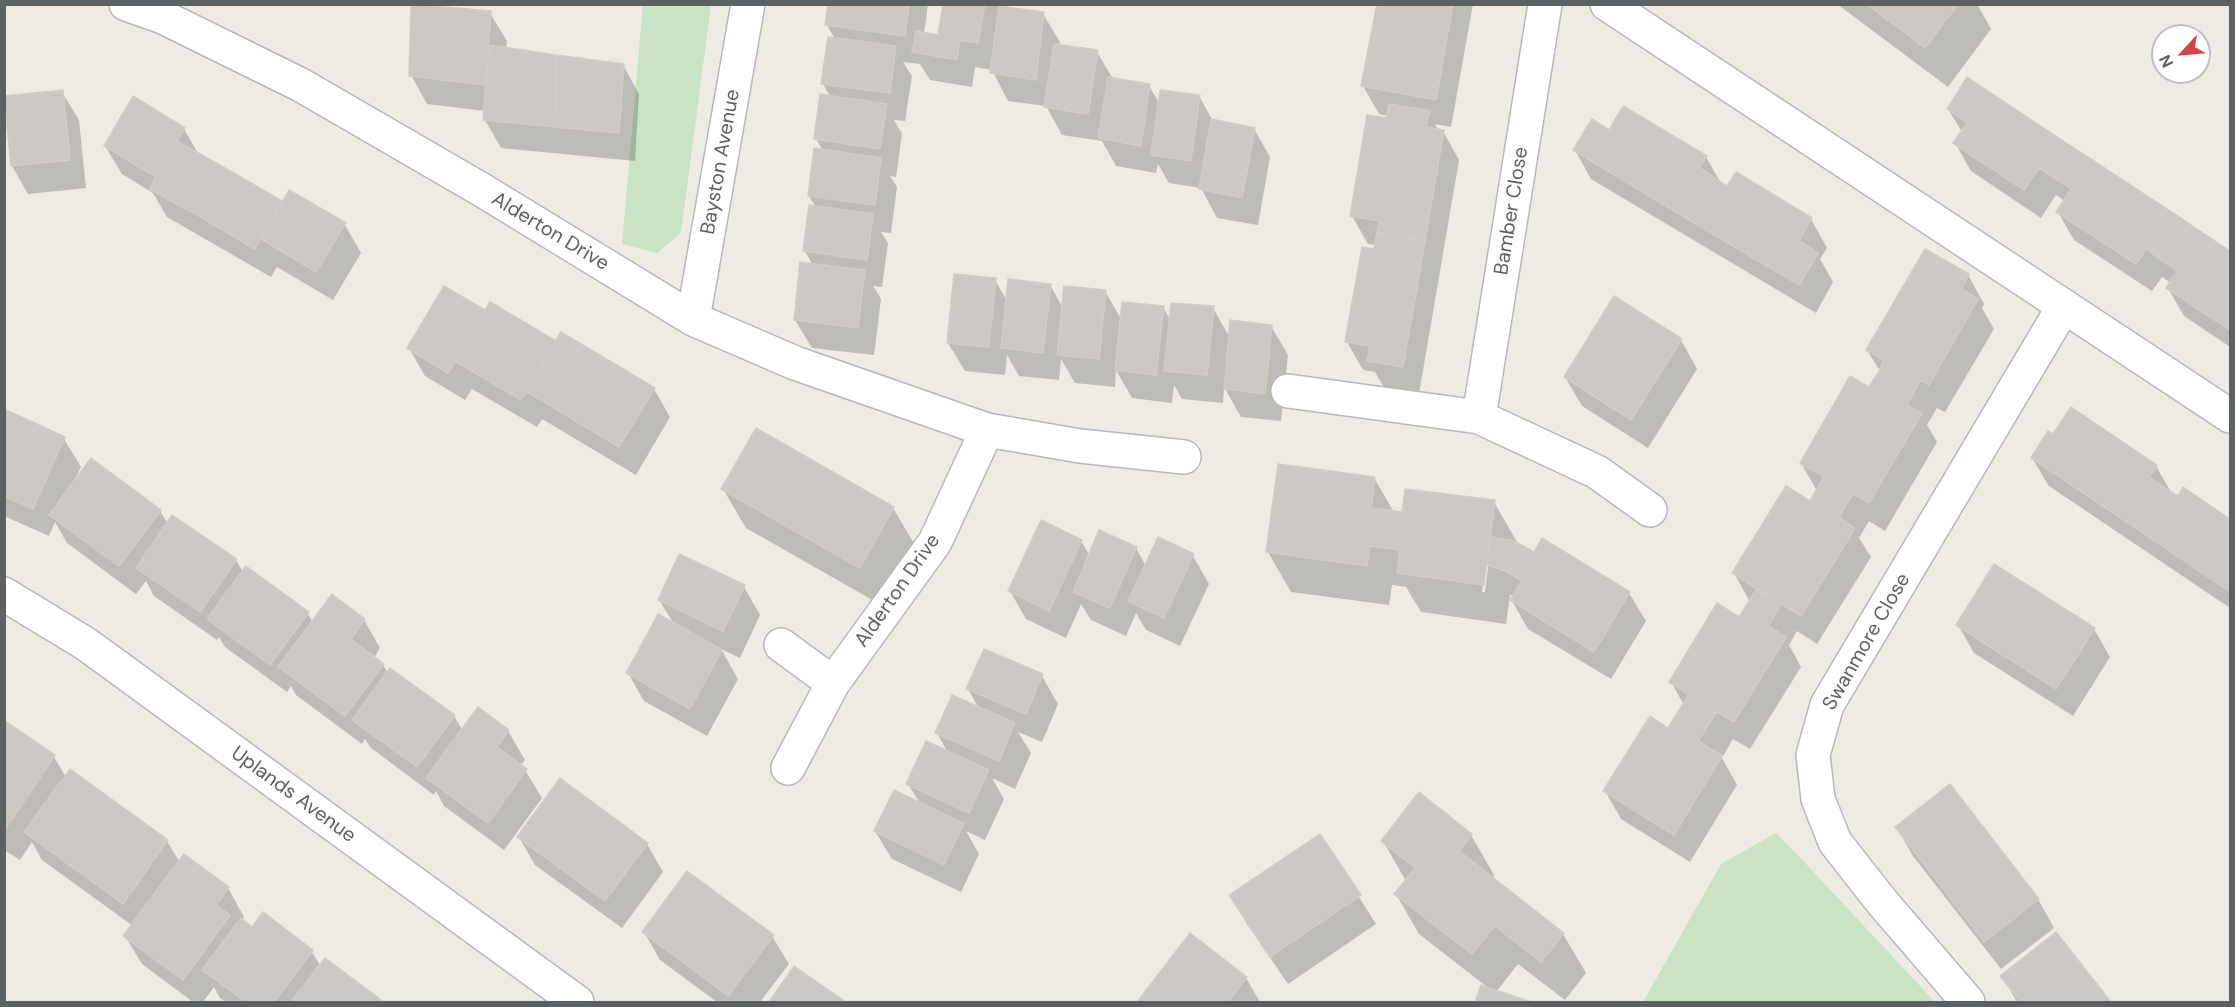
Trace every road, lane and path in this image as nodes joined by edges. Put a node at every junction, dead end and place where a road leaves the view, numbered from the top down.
1 (126, 4) edge
2 (748, 4) edge
3 (1545, 4) edge
4 (1607, 4) edge
5 (2064, 306) junction
6 (693, 319) junction
7 (1288, 392) dead end
8 (2230, 416) edge
9 (1479, 417) junction
10 (987, 430) junction
11 (1184, 457) dead end
12 (1650, 510) dead end
13 (4, 594) edge
14 (781, 645) dead end
15 (833, 683) junction
16 (788, 768) dead end
17 (577, 1002) edge
18 (1968, 1002) edge

1 - 6 street, Alderton Drive
2 - 6 street, Bayston Avenue
3 - 9 street, Bamber Close
4 - 5 street
5 - 8 street
5 - 18 street, Swanmore Close
6 - 10 street, Alderton Drive
7 - 9 street
9 - 12 street
10 - 11 street, Alderton Drive
10 - 15 street, Alderton Drive
13 - 17 street, Uplands Avenue
14 - 15 street
15 - 16 street, Alderton Drive

